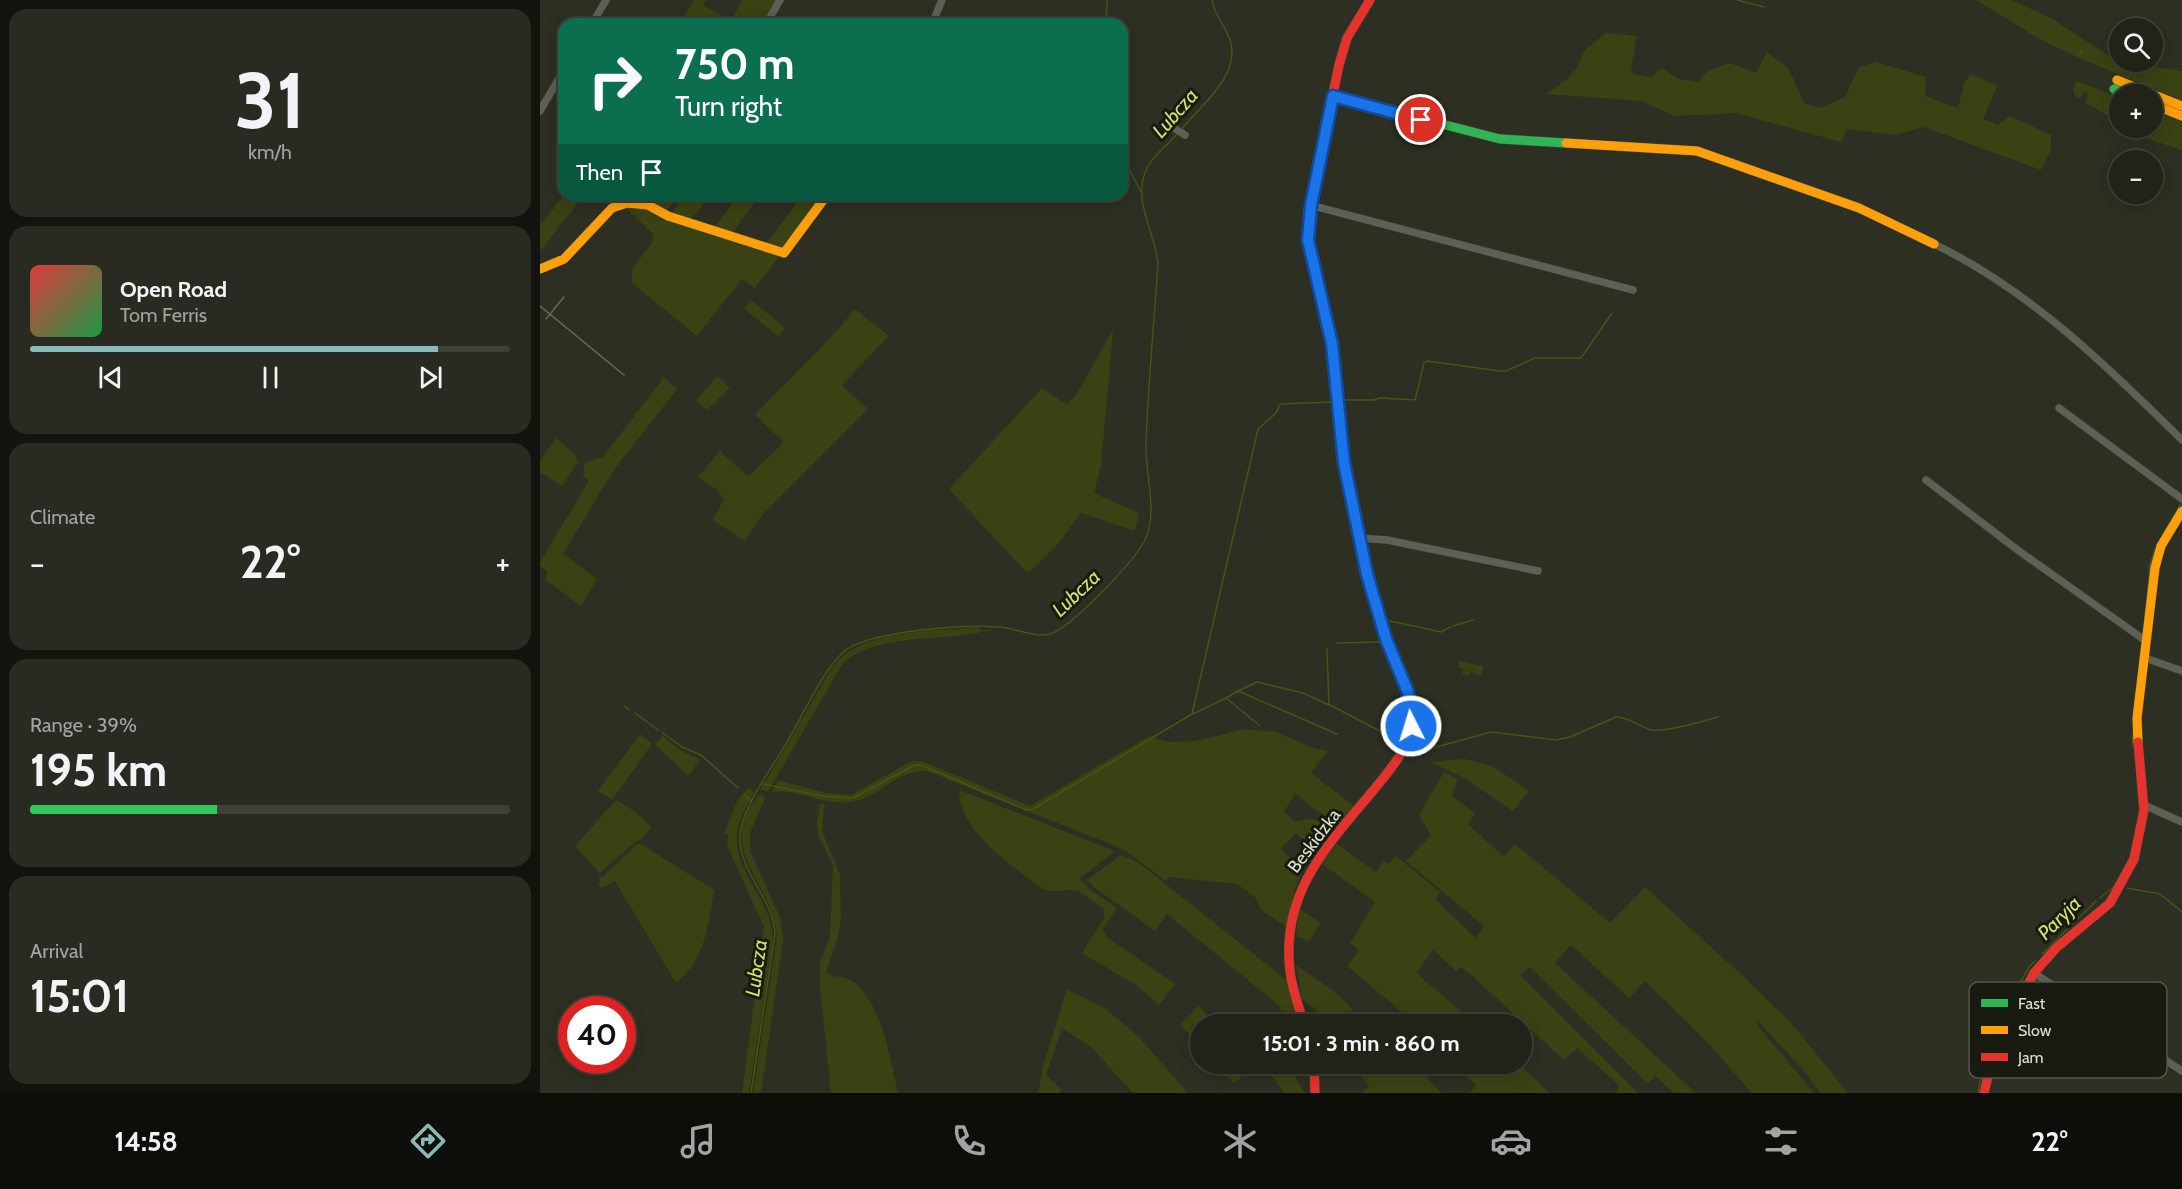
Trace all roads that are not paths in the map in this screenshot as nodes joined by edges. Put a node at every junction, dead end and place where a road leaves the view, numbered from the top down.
1 (606, 0) edge
2 (780, 0) edge
3 (942, 0) edge
4 (1370, 0) edge
5 (596, 18) edge
6 (770, 18) edge
7 (934, 18) edge
8 (558, 80) edge
9 (1333, 96) junction
10 (2163, 100) edge
11 (2182, 106) edge
12 (2163, 108) edge
13 (540, 111) edge
14 (2182, 116) edge
15 (1174, 128) dead end
16 (1185, 135) dead end
17 (650, 201) edge
18 (823, 201) edge
19 (648, 205) junction
20 (1311, 205) junction
21 (1936, 245) joint
22 (540, 269) edge
23 (1634, 290) dead end
24 (2060, 408) dead end
25 (2182, 440) edge
26 (1926, 480) dead end
27 (2182, 499) edge
28 (2182, 511) edge
29 (1359, 538) junction
30 (1538, 571) dead end
31 (2146, 641) junction
32 (2145, 658) junction
33 (2182, 671) edge
34 (2144, 805) junction
35 (2182, 822) edge
36 (2034, 973) junction
37 (2029, 982) edge
38 (2048, 982) edge
39 (1301, 1014) edge
40 (2167, 1061) edge
41 (2182, 1071) edge
42 (1314, 1074) edge
43 (1987, 1078) edge
44 (1315, 1093) edge
45 (1984, 1093) edge

1 - 5 street
2 - 6 street
3 - 7 street
4 - 9 main road, Beskidzka
8 - 13 street
9 - 20 main road, Beskidzka
9 - 21 main road
10 - 11 main road
12 - 14 main road
15 - 16 street
17 - 19 street
18 - 19 main road
19 - 22 main road
20 - 23 street
20 - 29 main road, Beskidzka
21 - 25 street
24 - 27 street
26 - 31 street
28 - 31 main road
29 - 30 street
29 - 39 main road, Beskidzka
31 - 32 main road
32 - 33 street
32 - 34 main road
34 - 35 street
34 - 36 main road
36 - 37 main road
36 - 38 street
40 - 41 street
42 - 44 main road
43 - 45 main road

